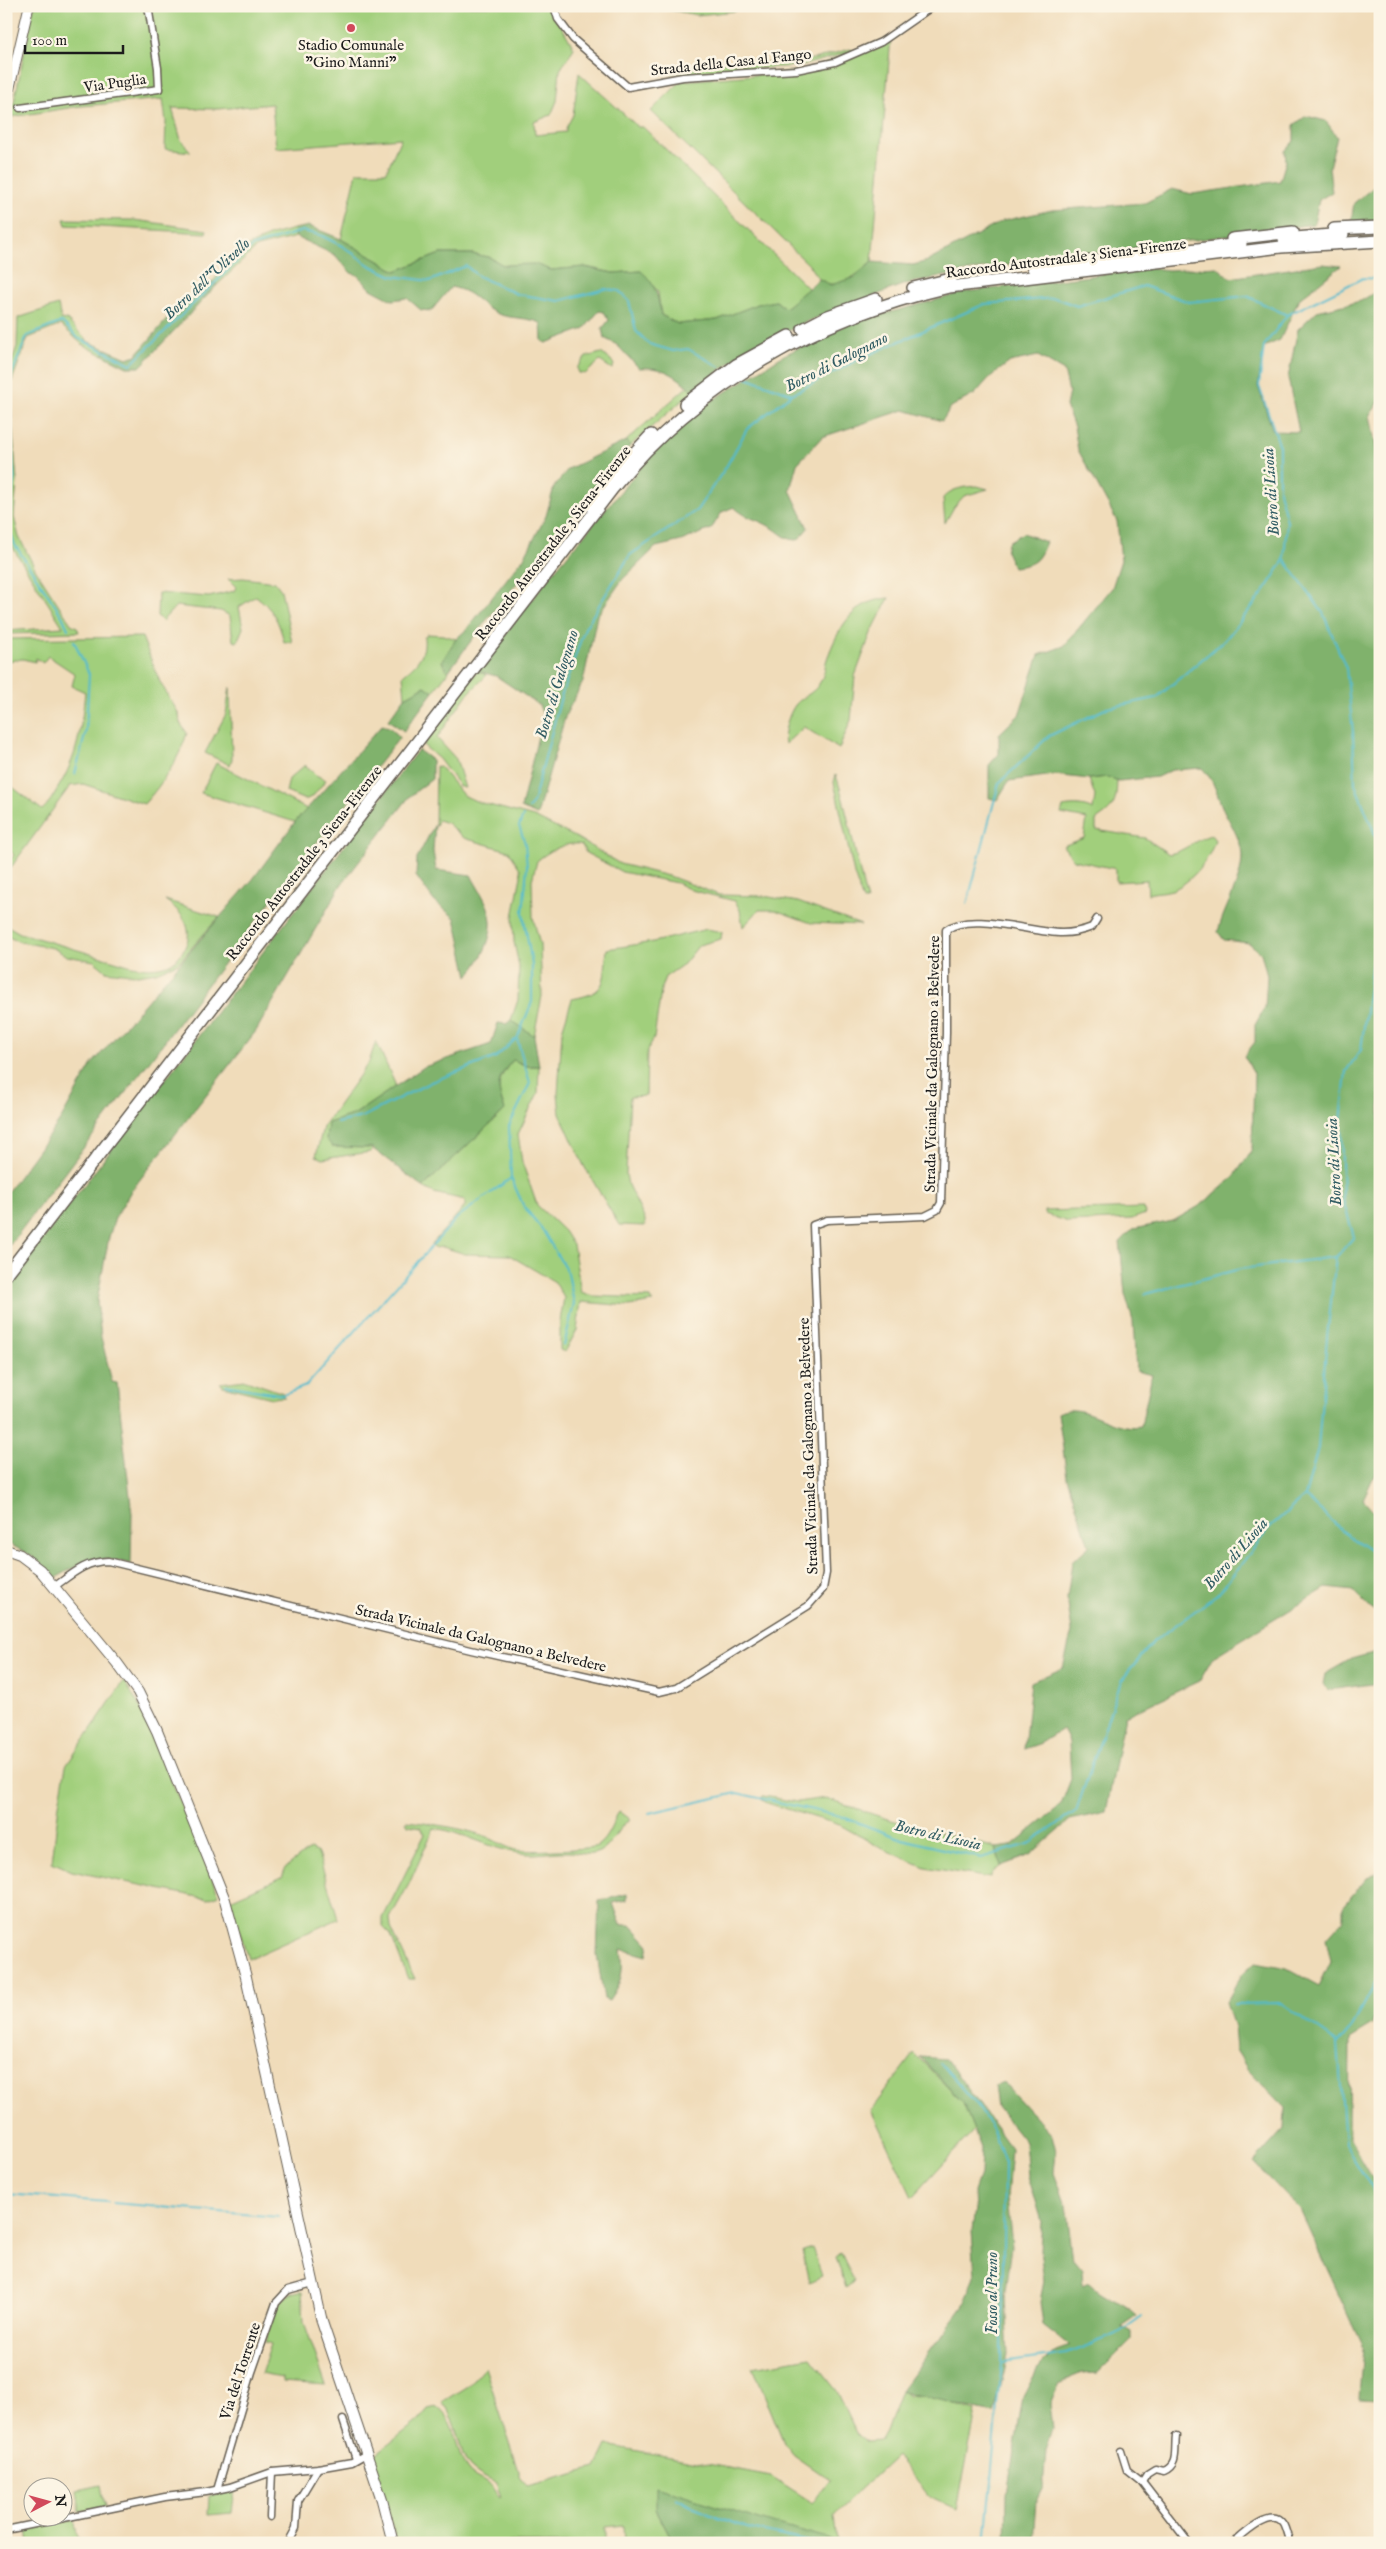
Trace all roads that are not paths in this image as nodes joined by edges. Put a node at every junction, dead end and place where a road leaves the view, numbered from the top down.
1 (29, 6) edge
2 (148, 6) edge
3 (554, 6) edge
4 (933, 6) edge
5 (6, 104) edge
6 (20, 108) dead end
7 (1380, 227) edge
8 (1380, 233) edge
9 (1380, 241) edge
10 (1198, 248) junction
11 (1380, 248) edge
12 (1161, 261) junction
13 (1097, 919) dead end
14 (6, 1263) edge
15 (6, 1275) edge
16 (6, 1550) edge
17 (54, 1587) junction
18 (313, 2283) junction
19 (343, 2420) dead end
20 (1176, 2436) dead end
21 (1122, 2451) dead end
22 (366, 2454) junction
23 (356, 2459) junction
24 (318, 2468) junction
25 (272, 2472) junction
26 (1142, 2482) junction
27 (217, 2490) junction
28 (270, 2517) dead end
29 (6, 2530) edge
30 (288, 2543) edge
31 (393, 2543) edge
32 (1189, 2543) edge
33 (1234, 2543) edge
34 (1290, 2543) edge

1 - 5 main road
2 - 6 street, Via Puglia
3 - 4 street, Strada della Casa al Fango
7 - 10 highway
8 - 10 highway, Raccordo Autostradale 3 Siena-Firenze
9 - 12 highway, Raccordo Autostradale 3 Siena-Firenze
10 - 14 highway, Raccordo Autostradale 3 Siena-Firenze
11 - 12 highway
12 - 15 highway, Raccordo Autostradale 3 Siena-Firenze
13 - 17 street, Strada Vicinale da Galognano a Belvedere
16 - 17 main road
17 - 18 main road
18 - 22 main road
18 - 27 street, Via del Torrente
19 - 23 street
20 - 26 street
21 - 26 street
22 - 23 street
22 - 31 main road
23 - 24 street
24 - 25 street
24 - 30 street
25 - 27 street
25 - 28 street
26 - 32 street
27 - 29 street
33 - 34 street

